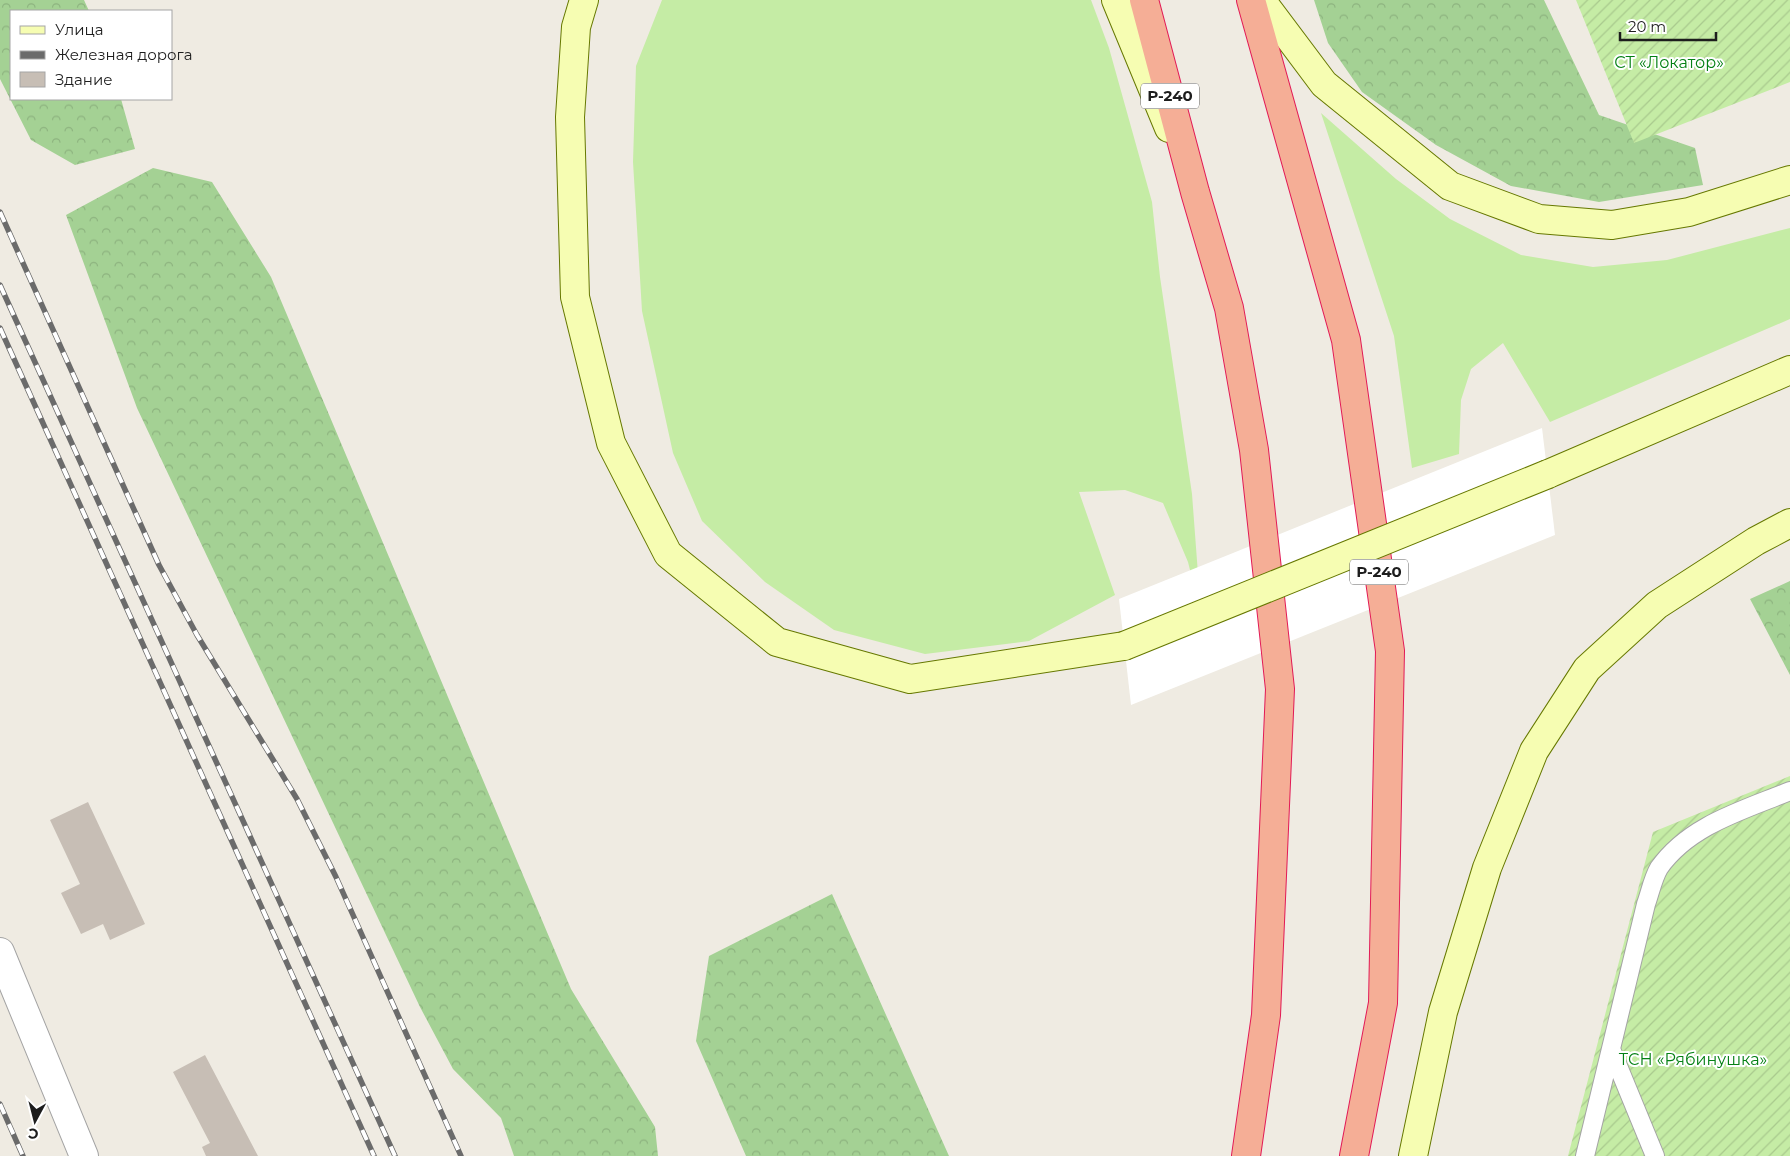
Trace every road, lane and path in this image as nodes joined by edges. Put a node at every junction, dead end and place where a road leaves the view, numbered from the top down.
1 (584, 0) edge
2 (598, 0) edge
3 (1116, 0) edge
4 (1144, 0) edge
5 (1251, 0) edge
6 (1261, 0) edge
7 (576, 27) junction
8 (1790, 180) edge
9 (1195, 192) junction
10 (1790, 370) edge
11 (1790, 523) edge
12 (1790, 791) edge
13 (0, 952) edge
14 (1611, 1049) junction
15 (84, 1156) edge
16 (1246, 1156) edge
17 (1354, 1156) edge
18 (1412, 1156) edge
19 (1585, 1156) edge
20 (1655, 1156) edge

1 - 7 main road
2 - 7 main road
3 - 9 main road
4 - 9 highway, Р-240
5 - 17 highway, Р-240
6 - 8 main road
7 - 10 main road, bridge
9 - 16 highway, Р-240
11 - 18 main road
12 - 14 lane
13 - 15 street
14 - 19 lane
14 - 20 lane

